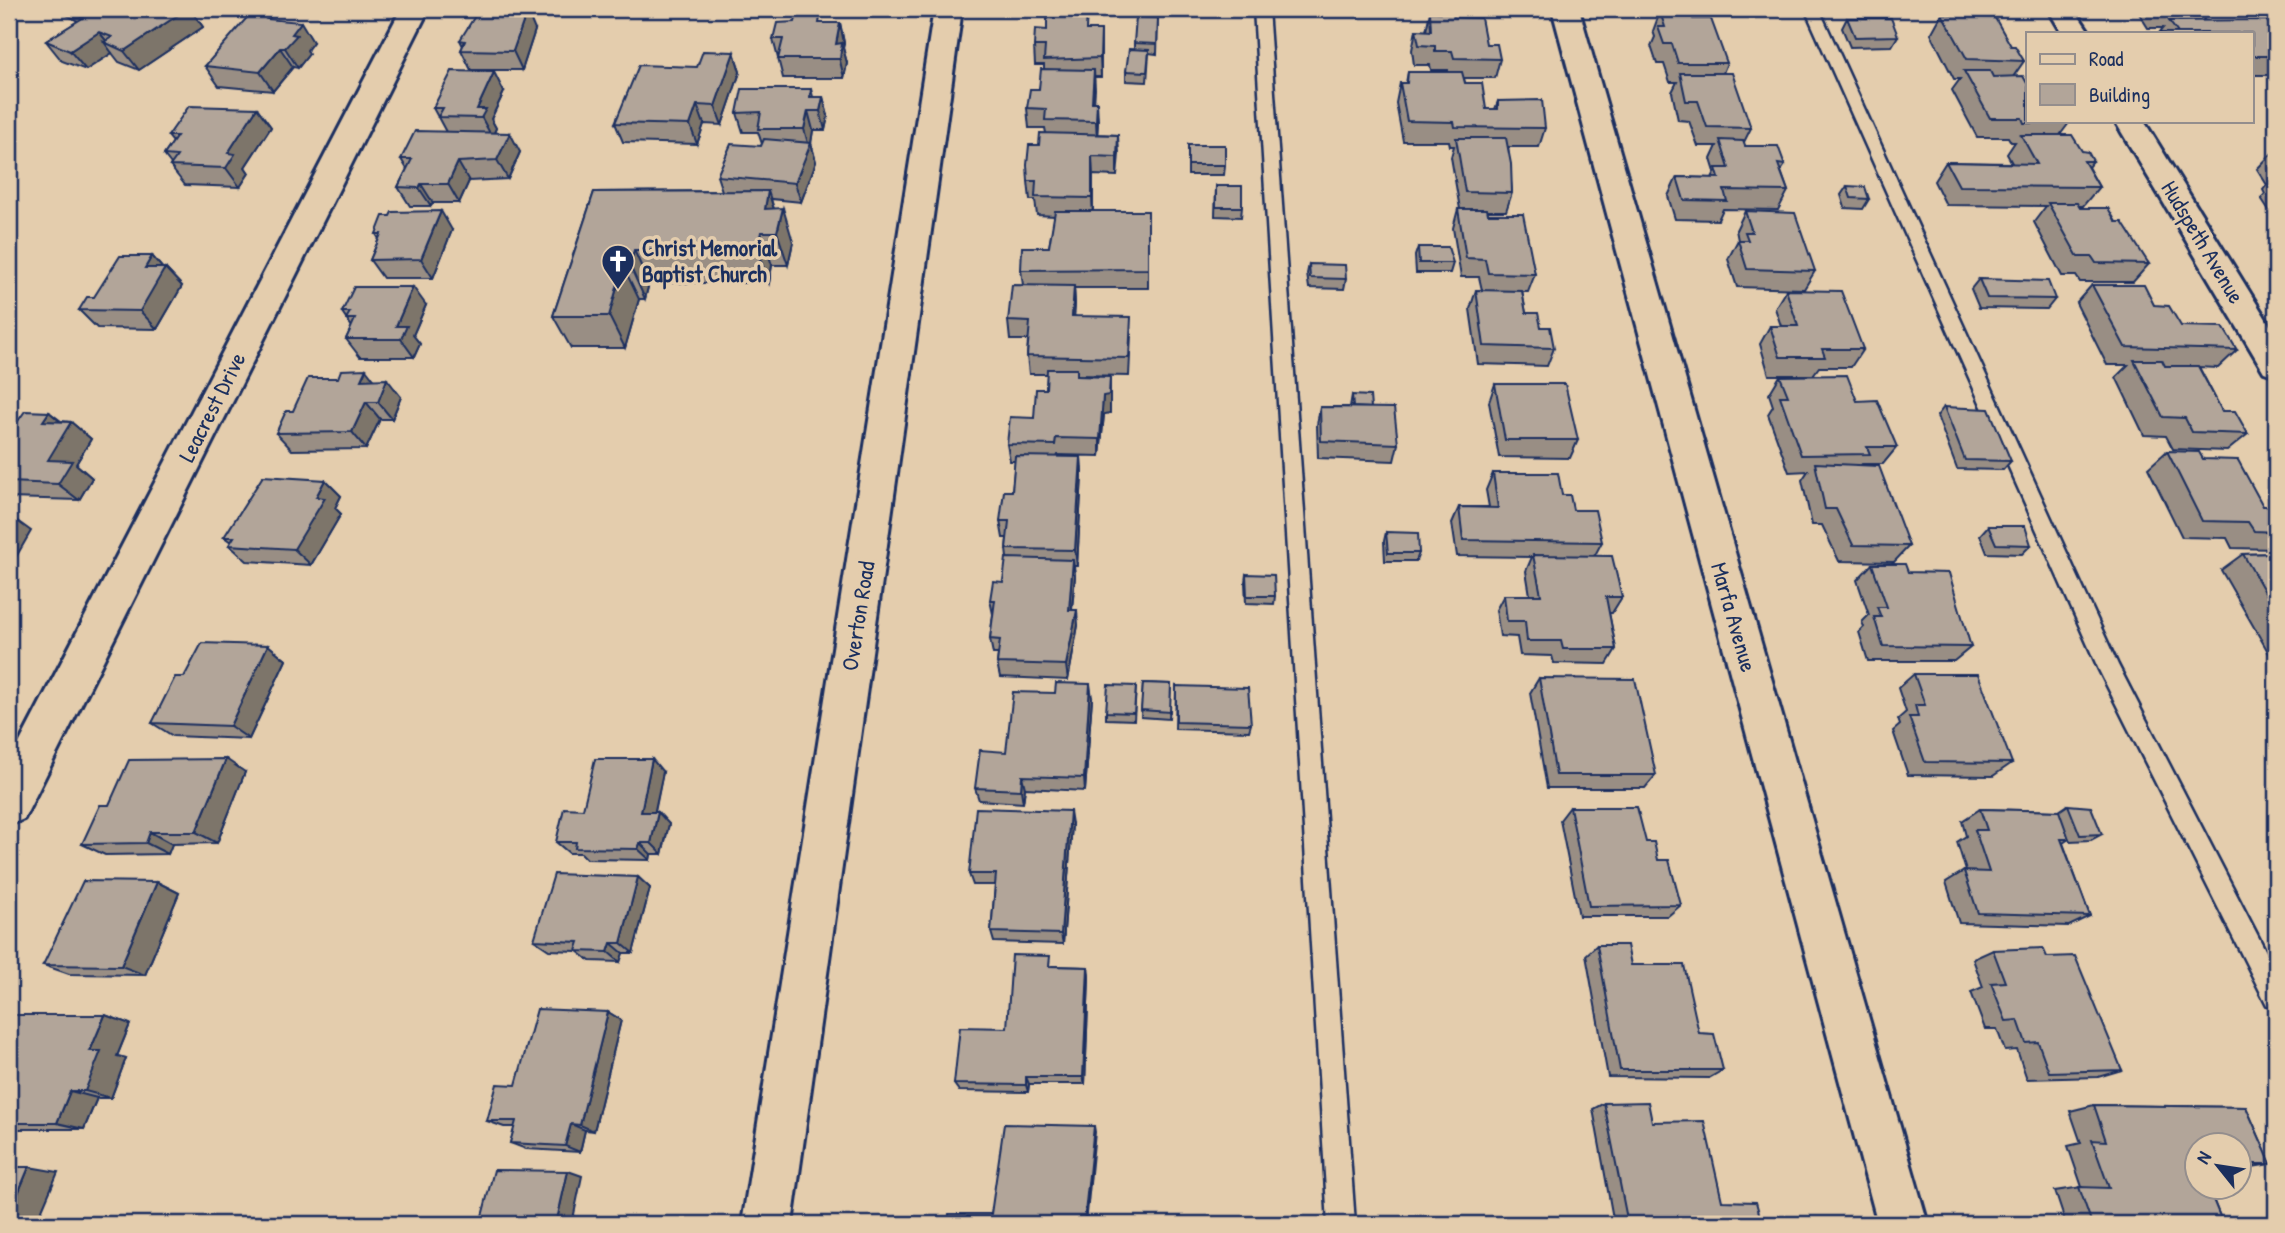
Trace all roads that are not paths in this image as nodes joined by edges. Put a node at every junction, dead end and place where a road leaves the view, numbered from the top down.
1 (415, 9) edge
2 (948, 9) edge
3 (1261, 9) edge
4 (1565, 9) edge
5 (1812, 9) edge
6 (2061, 9) edge
7 (2075, 32) edge
8 (2130, 122) edge
9 (2276, 363) edge
10 (9, 805) edge
11 (2276, 996) edge
12 (767, 1224) edge
13 (1342, 1224) edge
14 (1903, 1224) edge

1 - 10 street, Leacrest Drive
2 - 12 street, Overton Road
3 - 13 lane
4 - 14 street, Marfa Avenue
5 - 11 lane
6 - 7 street
8 - 9 street, Hudspeth Avenue

